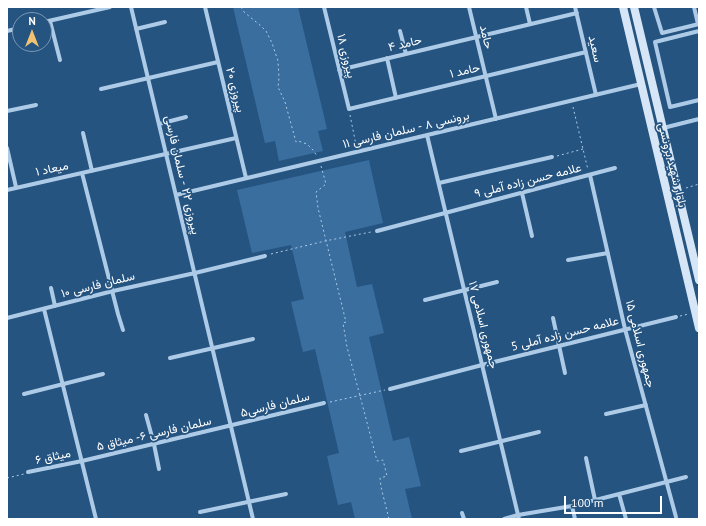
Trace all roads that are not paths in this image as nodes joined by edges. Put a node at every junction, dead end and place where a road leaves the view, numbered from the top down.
1 (110, 7) edge
2 (131, 7) edge
3 (204, 7) edge
4 (324, 7) edge
5 (468, 7) edge
6 (526, 7) edge
7 (575, 7) edge
8 (622, 7) edge
9 (634, 7) edge
10 (654, 7) edge
11 (694, 7) edge
12 (577, 13) junction
13 (52, 21) edge
14 (165, 22) dead end
15 (530, 24) junction
16 (699, 24) edge
17 (52, 29) edge
18 (136, 29) junction
19 (400, 31) dead end
20 (699, 31) edge
21 (476, 37) junction
22 (586, 52) junction
23 (406, 54) junction
24 (387, 58) junction
25 (60, 60) dead end
26 (218, 62) junction
27 (339, 70) junction
28 (485, 76) junction
29 (148, 78) junction
30 (641, 84) junction
31 (101, 89) dead end
32 (596, 95) junction
33 (396, 98) junction
34 (699, 100) edge
35 (36, 105) dead end
36 (349, 109) joint
37 (7, 111) edge
38 (186, 117) dead end
39 (496, 119) junction
40 (699, 119) edge
41 (159, 124) junction
42 (662, 128) junction
43 (83, 133) dead end
44 (427, 135) junction
45 (236, 138) junction
46 (7, 148) edge
47 (166, 154) junction
48 (552, 157) road end
49 (615, 168) dead end
50 (92, 171) junction
51 (82, 173) junction
52 (590, 175) junction
53 (246, 178) junction
54 (439, 183) junction
55 (16, 187) junction
56 (7, 190) edge
57 (522, 193) junction
58 (176, 195) junction
59 (446, 212) junction
60 (378, 230) road end
61 (532, 236) dead end
62 (608, 253) junction
63 (265, 256) road end
64 (568, 260) dead end
65 (194, 273) junction
66 (699, 280) edge
67 (497, 282) dead end
68 (51, 288) dead end
69 (464, 290) junction
70 (113, 291) junction
71 (425, 300) dead end
72 (56, 306) junction
73 (44, 309) junction
74 (676, 317) road end
75 (7, 318) edge
76 (553, 318) dead end
77 (699, 328) edge
78 (625, 329) junction
79 (123, 330) dead end
80 (253, 339) dead end
81 (559, 346) junction
82 (213, 348) junction
83 (170, 358) dead end
84 (482, 365) junction
85 (565, 372) dead end
86 (103, 374) dead end
87 (63, 384) junction
88 (390, 389) road end
89 (24, 394) dead end
90 (324, 403) road end
91 (646, 405) junction
92 (606, 414) dead end
93 (146, 415) dead end
94 (231, 426) junction
95 (539, 432) dead end
96 (501, 442) junction
97 (154, 444) junction
98 (461, 451) dead end
99 (586, 458) dead end
100 (82, 461) junction
101 (159, 468) dead end
102 (28, 472) road end
103 (686, 477) dead end
104 (666, 482) junction
105 (286, 494) dead end
106 (619, 494) junction
107 (595, 500) junction
108 (249, 501) junction
109 (572, 506) junction
110 (200, 512) dead end
111 (462, 512) dead end
112 (519, 517) edge
113 (676, 517) dead end
114 (96, 519) edge
115 (254, 519) edge
116 (464, 519) edge
117 (504, 519) edge
118 (575, 519) edge
119 (626, 519) edge

1 - 13 street
2 - 18 street, پیروزی ۲۲ - سلمان فارسی
3 - 26 street, پیروزی ۲۰
4 - 27 street, پیروزی ۱۸
5 - 21 street, حامد
6 - 15 street
7 - 12 street, سعید
8 - 30 street, بلوار شهید برونسی
9 - 42 street, بلوار شهید برونسی
10 - 16 street
11 - 16 street
12 - 15 street, حامد ۴
12 - 22 street, سعید
14 - 18 street
15 - 21 street, حامد ۴
17 - 25 street
18 - 29 street, پیروزی ۲۲ - سلمان فارسی
19 - 23 street
20 - 34 street
21 - 23 street, حامد ۴
21 - 28 street, حامد
22 - 28 street, حامد ۱
22 - 32 street, سعید
23 - 24 street, حامد ۴
24 - 27 street, حامد ۴
24 - 33 street
26 - 29 street
26 - 45 street, پیروزی ۲۰
27 - 36 street, پیروزی ۱۸
28 - 33 street, حامد ۱
28 - 39 street, حامد
29 - 31 street
29 - 41 street, پیروزی ۲۲ - سلمان فارسی
30 - 32 street, برونسی ۸ - سلمان فارسی ۱۱
30 - 77 street, بلوار شهید برونسی
32 - 39 street, برونسی ۸ - سلمان فارسی ۱۱
33 - 36 street, حامد ۱
35 - 37 street
38 - 41 street
39 - 44 street, برونسی ۸ - سلمان فارسی ۱۱
40 - 42 street
41 - 47 street, پیروزی ۲۲ - سلمان فارسی
42 - 66 street, بلوار شهید برونسی
43 - 50 street
44 - 53 street, برونسی ۸ - سلمان فارسی ۱۱
44 - 54 street, جمهوری اسلامی ۱۷
45 - 47 street, میعاد ۱
45 - 53 street, پیروزی ۲۰
46 - 55 street
47 - 50 street, میعاد ۱
47 - 58 street, پیروزی ۲۲ - سلمان فارسی
48 - 54 street
49 - 52 street, علامه حسن زاده آملی ۹
50 - 51 street, میعاد ۱
51 - 55 street, میعاد ۱
51 - 70 street
52 - 57 street, علامه حسن زاده آملی ۹
52 - 62 street, جمهوری اسلامی ۱۵
53 - 58 street, برونسی ۸ - سلمان فارسی ۱۱
54 - 59 street, جمهوری اسلامی ۱۷
55 - 56 street, میعاد ۱
57 - 59 street, علامه حسن زاده آملی ۹
57 - 61 street
58 - 65 street, پیروزی ۲۲ - سلمان فارسی
59 - 60 street, علامه حسن زاده آملی ۹
59 - 69 street, جمهوری اسلامی ۱۷
62 - 64 street
62 - 78 street, جمهوری اسلامی ۱۵
63 - 65 street, سلمان فارسی ۱۰
65 - 70 street, سلمان فارسی ۱۰
65 - 82 street, پیروزی ۲۲ - سلمان فارسی
67 - 69 street
68 - 72 street
69 - 71 street
69 - 84 street, جمهوری اسلامی ۱۷
70 - 72 street, سلمان فارسی ۱۰
70 - 79 street
72 - 73 street, سلمان فارسی ۱۰
73 - 75 street, سلمان فارسی ۱۰
73 - 87 street
74 - 78 street, علامه حسن زاده آملی 5
76 - 81 street
78 - 81 street, علامه حسن زاده آملی 5
78 - 91 street, جمهوری اسلامی ۱۵
80 - 82 street
81 - 84 street, علامه حسن زاده آملی 5
81 - 85 street
82 - 83 street
82 - 94 street, پیروزی ۲۲ - سلمان فارسی
84 - 88 street, علامه حسن زاده آملی 5
84 - 96 street, جمهوری اسلامی ۱۷
86 - 87 street
87 - 89 street
87 - 100 street
90 - 94 street, سلمان فارسی۵
91 - 92 street
91 - 104 street, جمهوری اسلامی ۱۵
93 - 97 street
94 - 97 street, سلمان فارسی ۶- میثاق ۵
94 - 108 street, پیروزی ۲۲ - سلمان فارسی
95 - 96 street
96 - 98 street
96 - 112 street, جمهوری اسلامی ۱۷
97 - 100 street, سلمان فارسی ۶- میثاق ۵
97 - 101 street
99 - 107 street
100 - 102 street, میثاق ۶
100 - 114 street
103 - 104 street
104 - 106 street
104 - 113 street, جمهوری اسلامی ۱۵
105 - 108 street
106 - 107 street
106 - 119 street
107 - 109 street
108 - 110 street
108 - 115 street, پیروزی ۲۲ - سلمان فارسی
109 - 112 street
109 - 118 street
111 - 116 street
112 - 117 street

